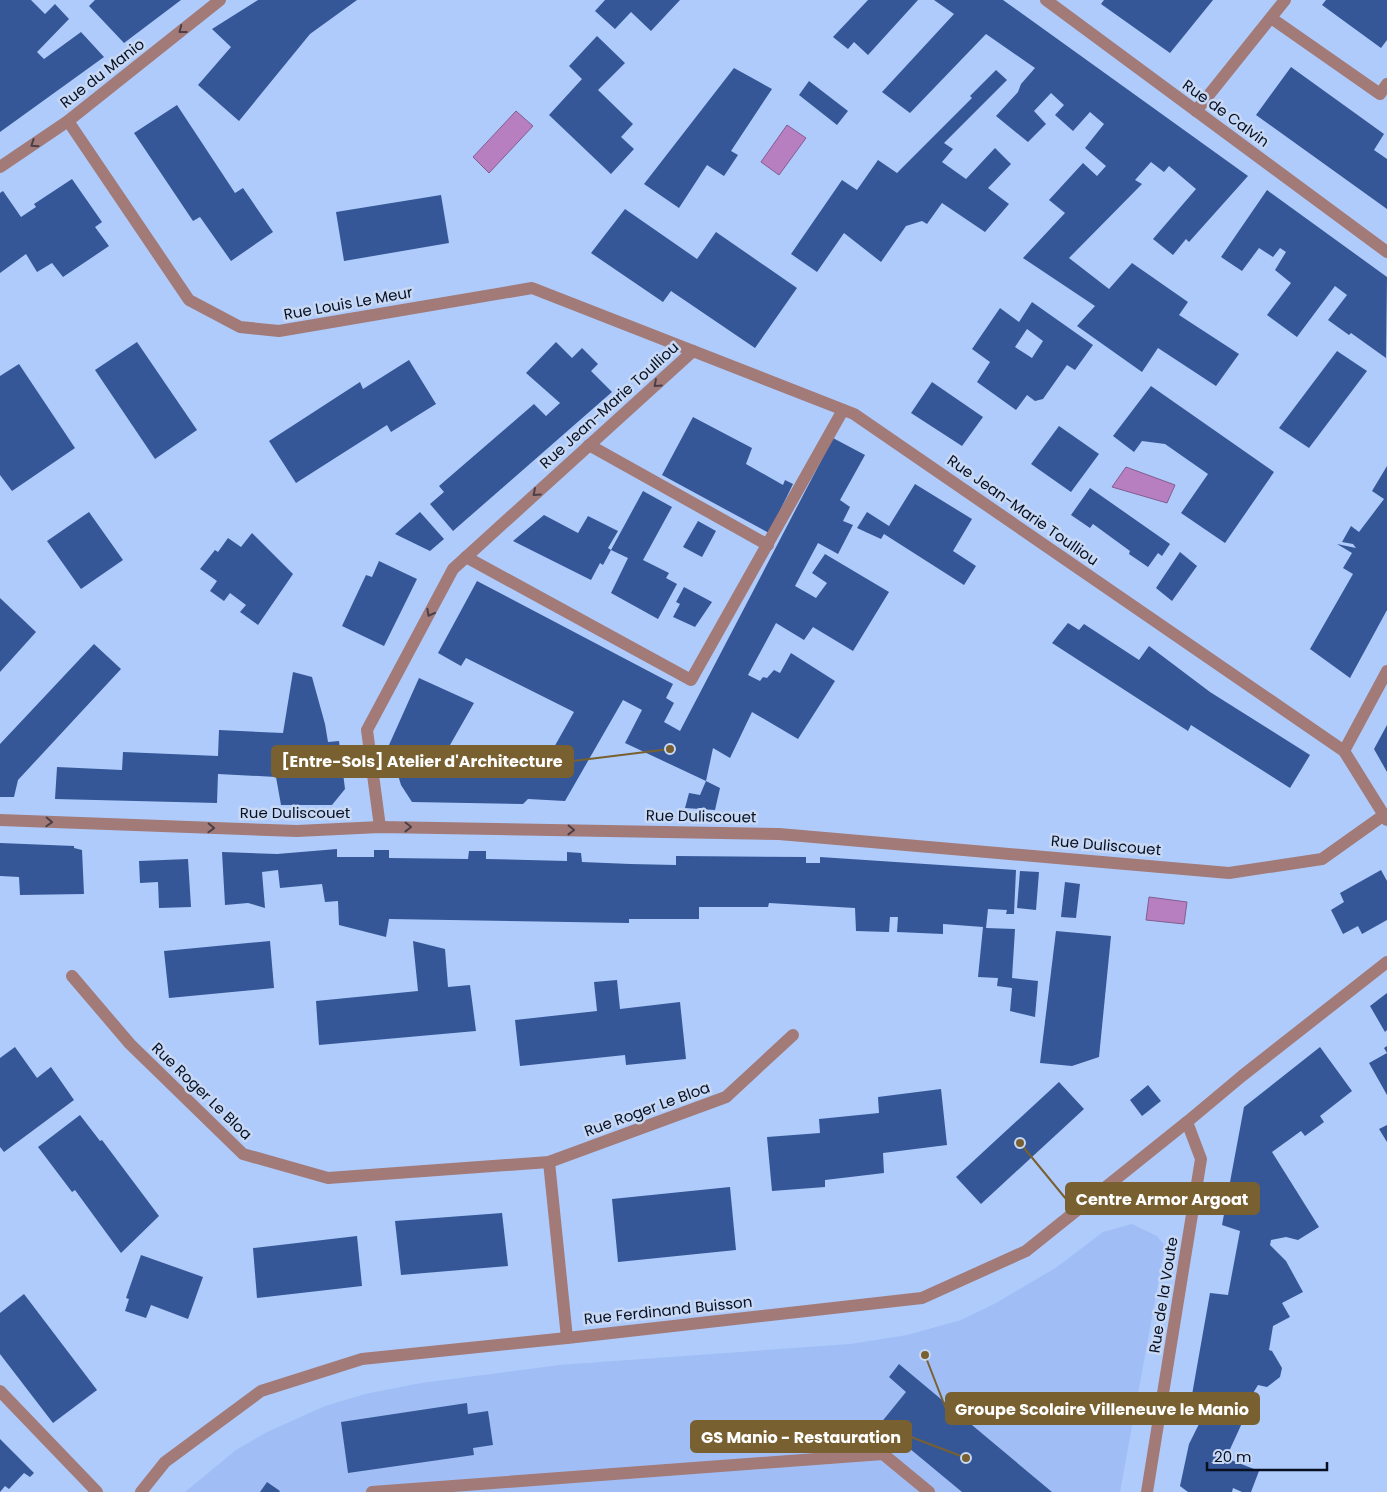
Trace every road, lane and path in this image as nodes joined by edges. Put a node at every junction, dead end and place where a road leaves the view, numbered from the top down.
1 (220, 0) edge
2 (1046, 0) edge
3 (1285, 0) edge
4 (1271, 18) junction
5 (1387, 84) edge
6 (1196, 111) junction
7 (68, 121) junction
8 (0, 167) edge
9 (1387, 252) edge
10 (693, 351) junction
11 (843, 410) junction
12 (589, 445) junction
13 (768, 545) junction
14 (466, 557) junction
15 (1387, 671) edge
16 (1344, 751) junction
17 (1386, 818) edge
18 (0, 820) edge
19 (380, 826) junction
20 (1387, 962) edge
21 (72, 976) dead end
22 (794, 1035) dead end
23 (1187, 1122) junction
24 (549, 1162) junction
25 (567, 1338) junction
26 (0, 1391) edge
27 (97, 1492) edge
28 (141, 1492) edge
29 (372, 1492) edge
30 (929, 1492) edge
31 (1147, 1492) edge

1 -> 7 street, Rue du Manio
2 - 6 street, Rue de Calvin
3 - 4 street
4 - 5 street
4 - 6 street
6 - 9 street, Rue de Calvin
7 -> 8 street, Rue du Manio
7 - 10 street, Rue Louis Le Meur
10 - 11 street, Rue Jean-Marie Toulliou
10 -> 12 street, Rue Jean-Marie Toulliou
11 - 13 street
11 - 16 street, Rue Jean-Marie Toulliou
12 - 13 street
12 -> 14 street, Rue Jean-Marie Toulliou
13 - 14 street
14 -> 19 street, Rue Jean-Marie Toulliou
15 - 16 street
16 - 17 street
19 -> 17 street, Rue Duliscouet
18 -> 19 street, Rue Duliscouet
20 - 23 street
21 - 24 street, Rue Roger Le Bloa
22 - 24 street, Rue Roger Le Bloa
23 - 25 street, Rue Ferdinand Buisson
23 - 31 street, Rue de la Voute
24 - 25 street
25 - 28 street, Rue Ferdinand Buisson
26 - 27 street
29 - 30 street

